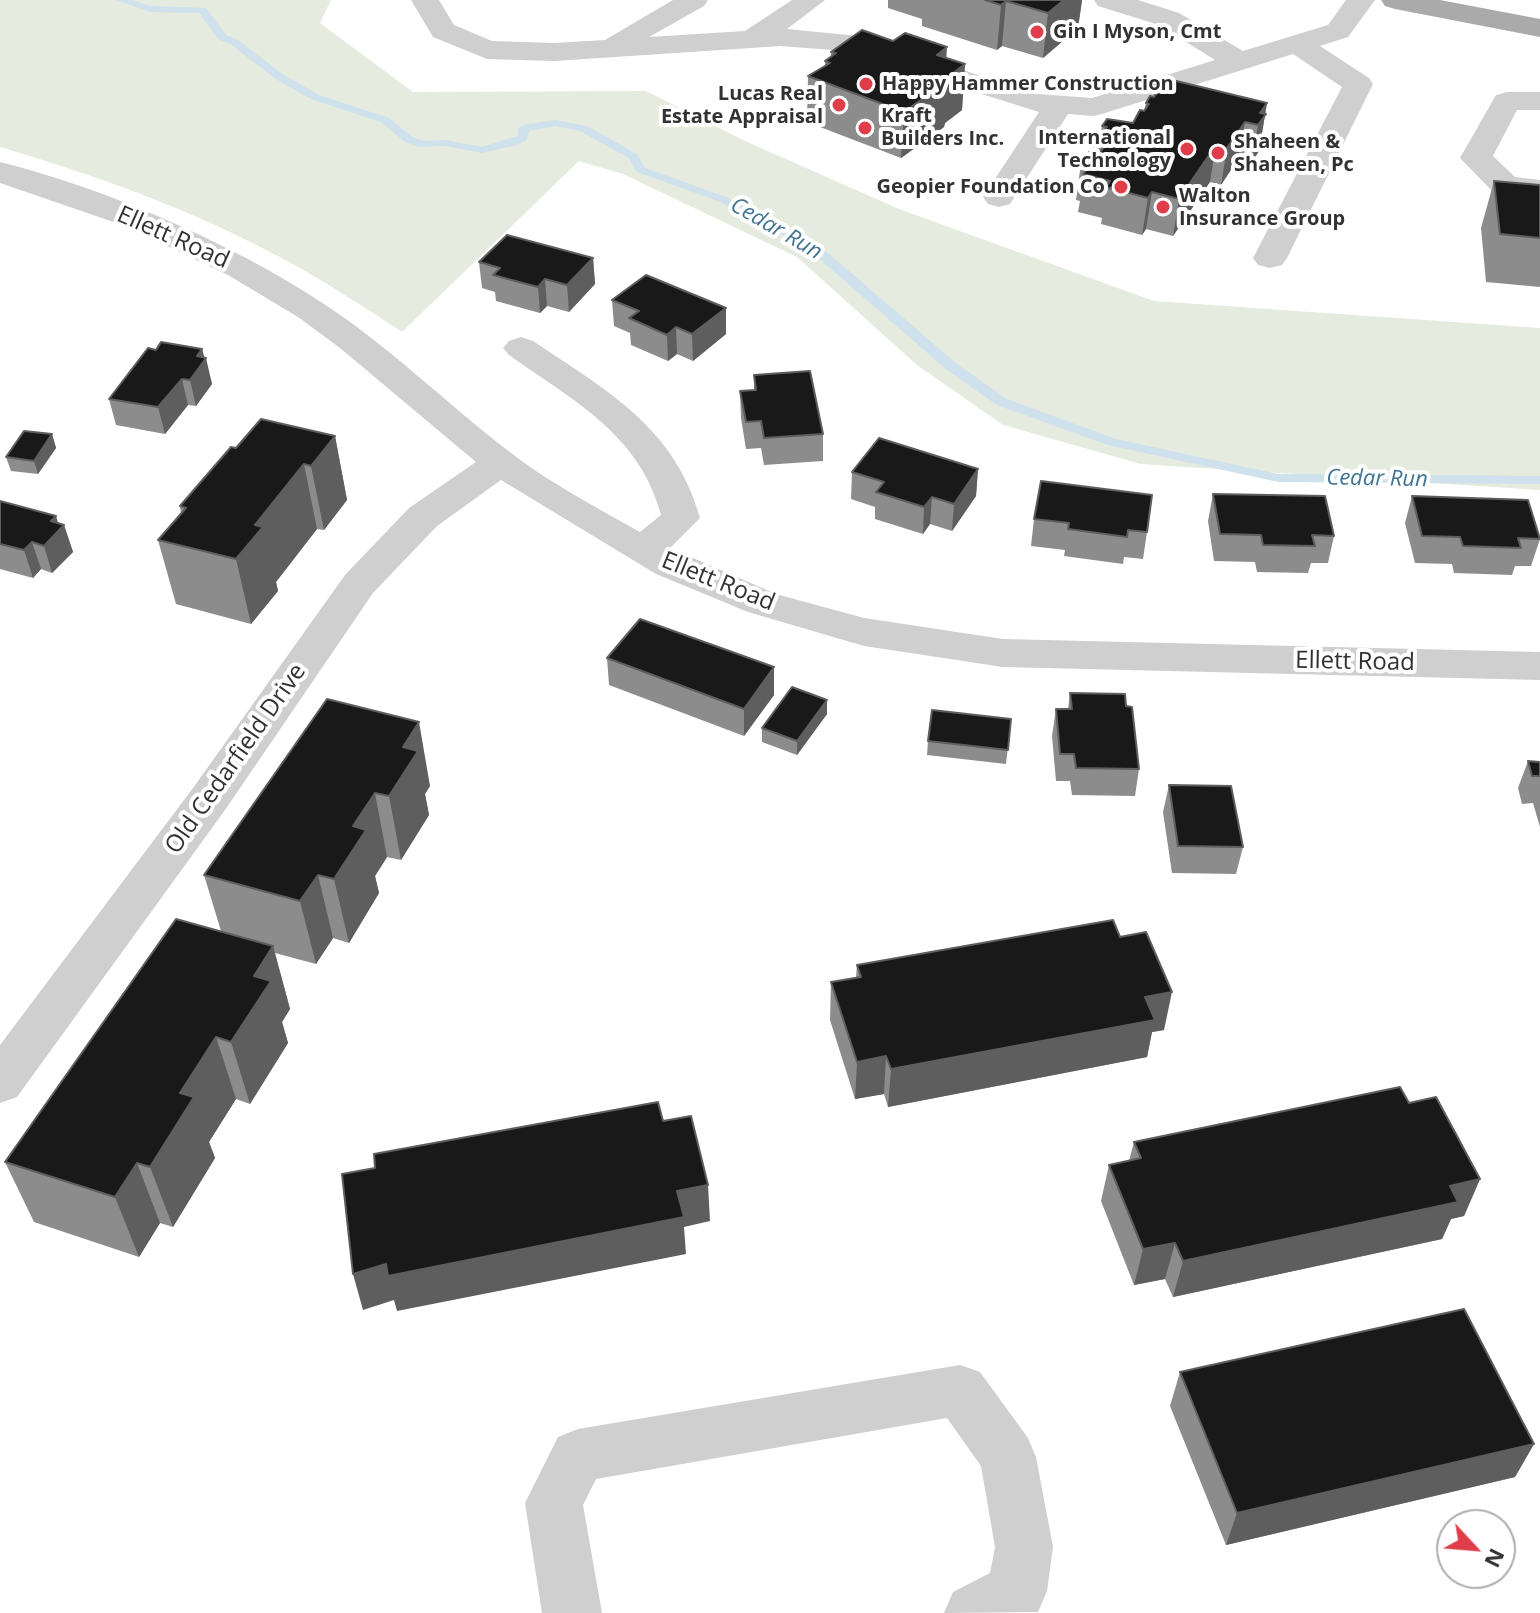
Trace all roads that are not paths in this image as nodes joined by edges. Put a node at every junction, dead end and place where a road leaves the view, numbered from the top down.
1 (425, 0) edge
2 (694, 0) edge
3 (811, 0) edge
4 (1108, 0) edge
5 (1361, 0) edge
6 (1395, 0) edge
7 (1540, 28) edge
8 (752, 39) junction
9 (1297, 44) junction
10 (605, 49) junction
11 (1240, 62) junction
12 (1540, 101) edge
13 (1059, 105) junction
14 (0, 172) edge
15 (1540, 190) edge
16 (999, 197) dead end
17 (1270, 258) dead end
18 (521, 348) dead end
19 (500, 463) junction
20 (643, 550) junction
21 (1540, 666) edge
22 (0, 1083) edge
23 (572, 1613) edge
24 (974, 1613) edge

1 - 10 street
2 - 10 street
3 - 8 street
4 - 11 street
5 - 9 street
6 - 7 main road
8 - 10 street
8 - 13 street
9 - 11 street
9 - 17 street
11 - 13 street
12 - 15 street
13 - 16 street
14 - 19 street, Ellett Road
18 - 20 street
19 - 20 street, Ellett Road
19 - 22 street, Old Cedarfield Drive
20 - 21 street, Ellett Road
23 - 24 street

